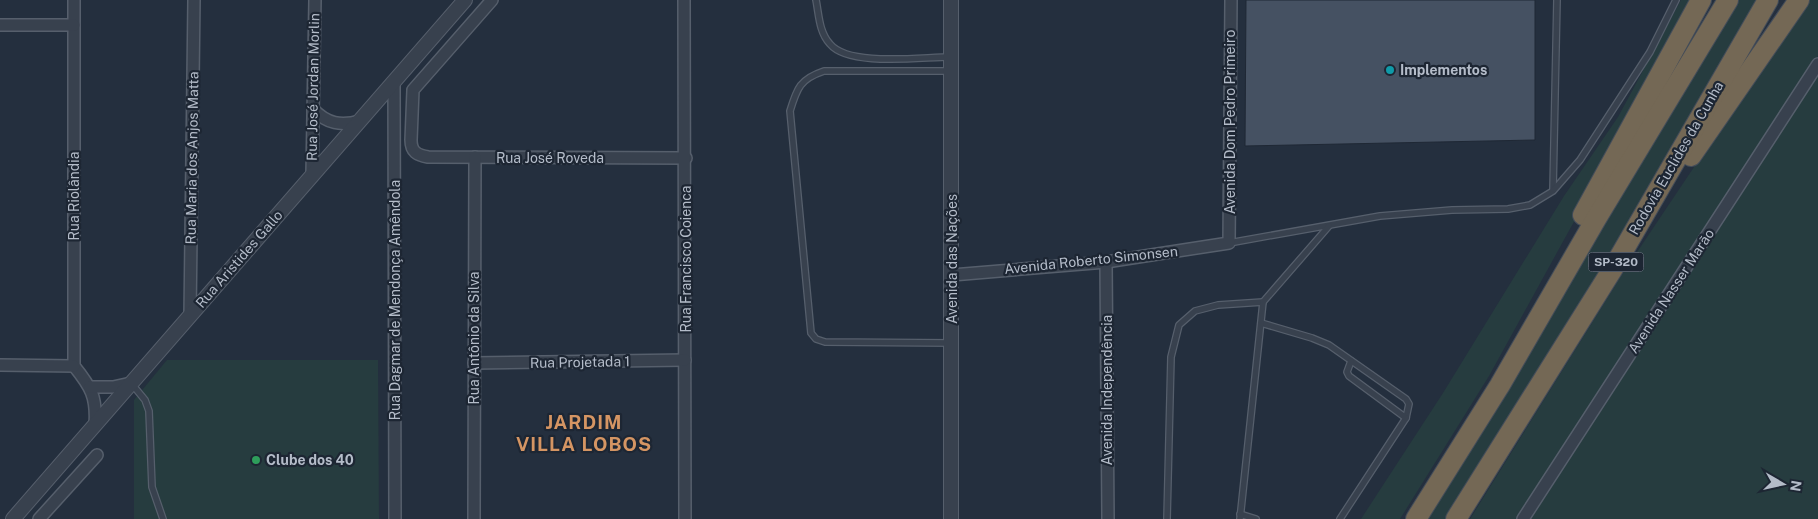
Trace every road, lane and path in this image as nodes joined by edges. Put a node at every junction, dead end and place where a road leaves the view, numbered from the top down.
1 (74, 0) edge
2 (194, 0) edge
3 (315, 0) edge
4 (465, 0) edge
5 (492, 0) edge
6 (684, 0) edge
7 (816, 0) edge
8 (951, 0) edge
9 (1231, 0) edge
10 (1557, 0) edge
11 (1676, 0) edge
12 (1701, 0) edge
13 (1728, 0) edge
14 (1768, 0) edge
15 (1799, 0) edge
16 (0, 25) edge
17 (74, 25) junction
18 (951, 56) junction
19 (1818, 64) edge
20 (951, 71) junction
21 (394, 82) junction
22 (313, 109) junction
23 (360, 121) junction
24 (313, 136) junction
25 (332, 152) junction
26 (475, 157) junction
27 (686, 158) junction
28 (312, 174) junction
29 (1553, 191) junction
30 (1328, 226) junction
31 (1229, 243) junction
32 (1106, 262) junction
33 (1612, 270) junction
34 (952, 275) junction
35 (1263, 302) junction
36 (190, 316) junction
37 (1261, 323) junction
38 (952, 343) junction
39 (685, 360) junction
40 (1351, 361) junction
41 (474, 363) junction
42 (0, 365) edge
43 (74, 366) junction
44 (131, 383) junction
45 (1500, 385) junction
46 (90, 387) junction
47 (1406, 418) junction
48 (95, 425) junction
49 (97, 455) dead end
50 (1240, 517) edge
51 (13, 519) edge
52 (39, 519) edge
53 (163, 519) edge
54 (395, 519) edge
55 (474, 519) edge
56 (685, 519) edge
57 (951, 519) edge
58 (1108, 519) edge
59 (1167, 519) edge
60 (1256, 519) edge
61 (1340, 519) edge
62 (1416, 519) edge
63 (1456, 519) edge
64 (1523, 519) edge

1 - 17 street, Rua Riolândia
2 - 36 street, Rua Maria dos Anjos Matta
3 - 22 street, Rua José Jordan Morlin
4 - 21 street, Rua Aristides Gallo
5 - 26 street, Rua José Roveda
6 - 27 street, Rua Francisco Coienca
7 - 18 lane
8 - 18 street, Avenida das Nações
9 - 31 street, Avenida Dom Pedro Primeiro
10 - 29 lane
11 - 29 lane
12 - 45 highway
13 - 45 highway, SP-320
14 - 33 highway, Rodovia Euclides da Cunha / SP-320
15 - 33 highway
16 - 17 street
17 - 43 street, Rua Riolândia
18 - 20 street, Avenida das Nações
19 - 64 street, Avenida Nasser Marão
20 - 34 street, Avenida das Nações
20 - 38 lane
21 - 23 street, Rua Aristides Gallo
21 - 54 street, Rua Dagmar de Mendonça Amêndola
22 - 23 street
22 - 24 street, Rua José Jordan Morlin
23 - 25 street, Rua Aristides Gallo
24 - 25 street
24 - 28 street, Rua José Jordan Morlin
25 - 28 street, Rua Aristides Gallo
26 - 27 street, Rua José Roveda
26 - 41 street, Rua Antônio da Silva
27 - 39 street, Rua Francisco Coienca
28 - 36 street, Rua Aristides Gallo
29 - 30 lane
30 - 31 lane
30 - 35 lane
31 - 32 street, Avenida Roberto Simonsen
32 - 34 street, Avenida Roberto Simonsen
32 - 58 street, Avenida Independência
33 - 63 highway, Rodovia Euclides da Cunha / SP-320
34 - 38 street, Avenida das Nações
35 - 37 lane
35 - 59 lane
36 - 44 street, Rua Aristides Gallo
37 - 40 lane
37 - 50 lane
38 - 57 street, Avenida das Nações
39 - 41 street, Rua Projetada 1
39 - 56 street, Rua Francisco Coienca
40 - 47 lane
40 - 47 lane
41 - 55 street, Rua Antônio da Silva
42 - 43 street
43 - 46 street
44 - 46 street
44 - 48 street, Rua Aristides Gallo
44 - 53 lane
45 - 62 highway, SP-320
46 - 48 street
47 - 61 lane
48 - 51 street, Rua Aristides Gallo
49 - 52 street
50 - 60 lane

